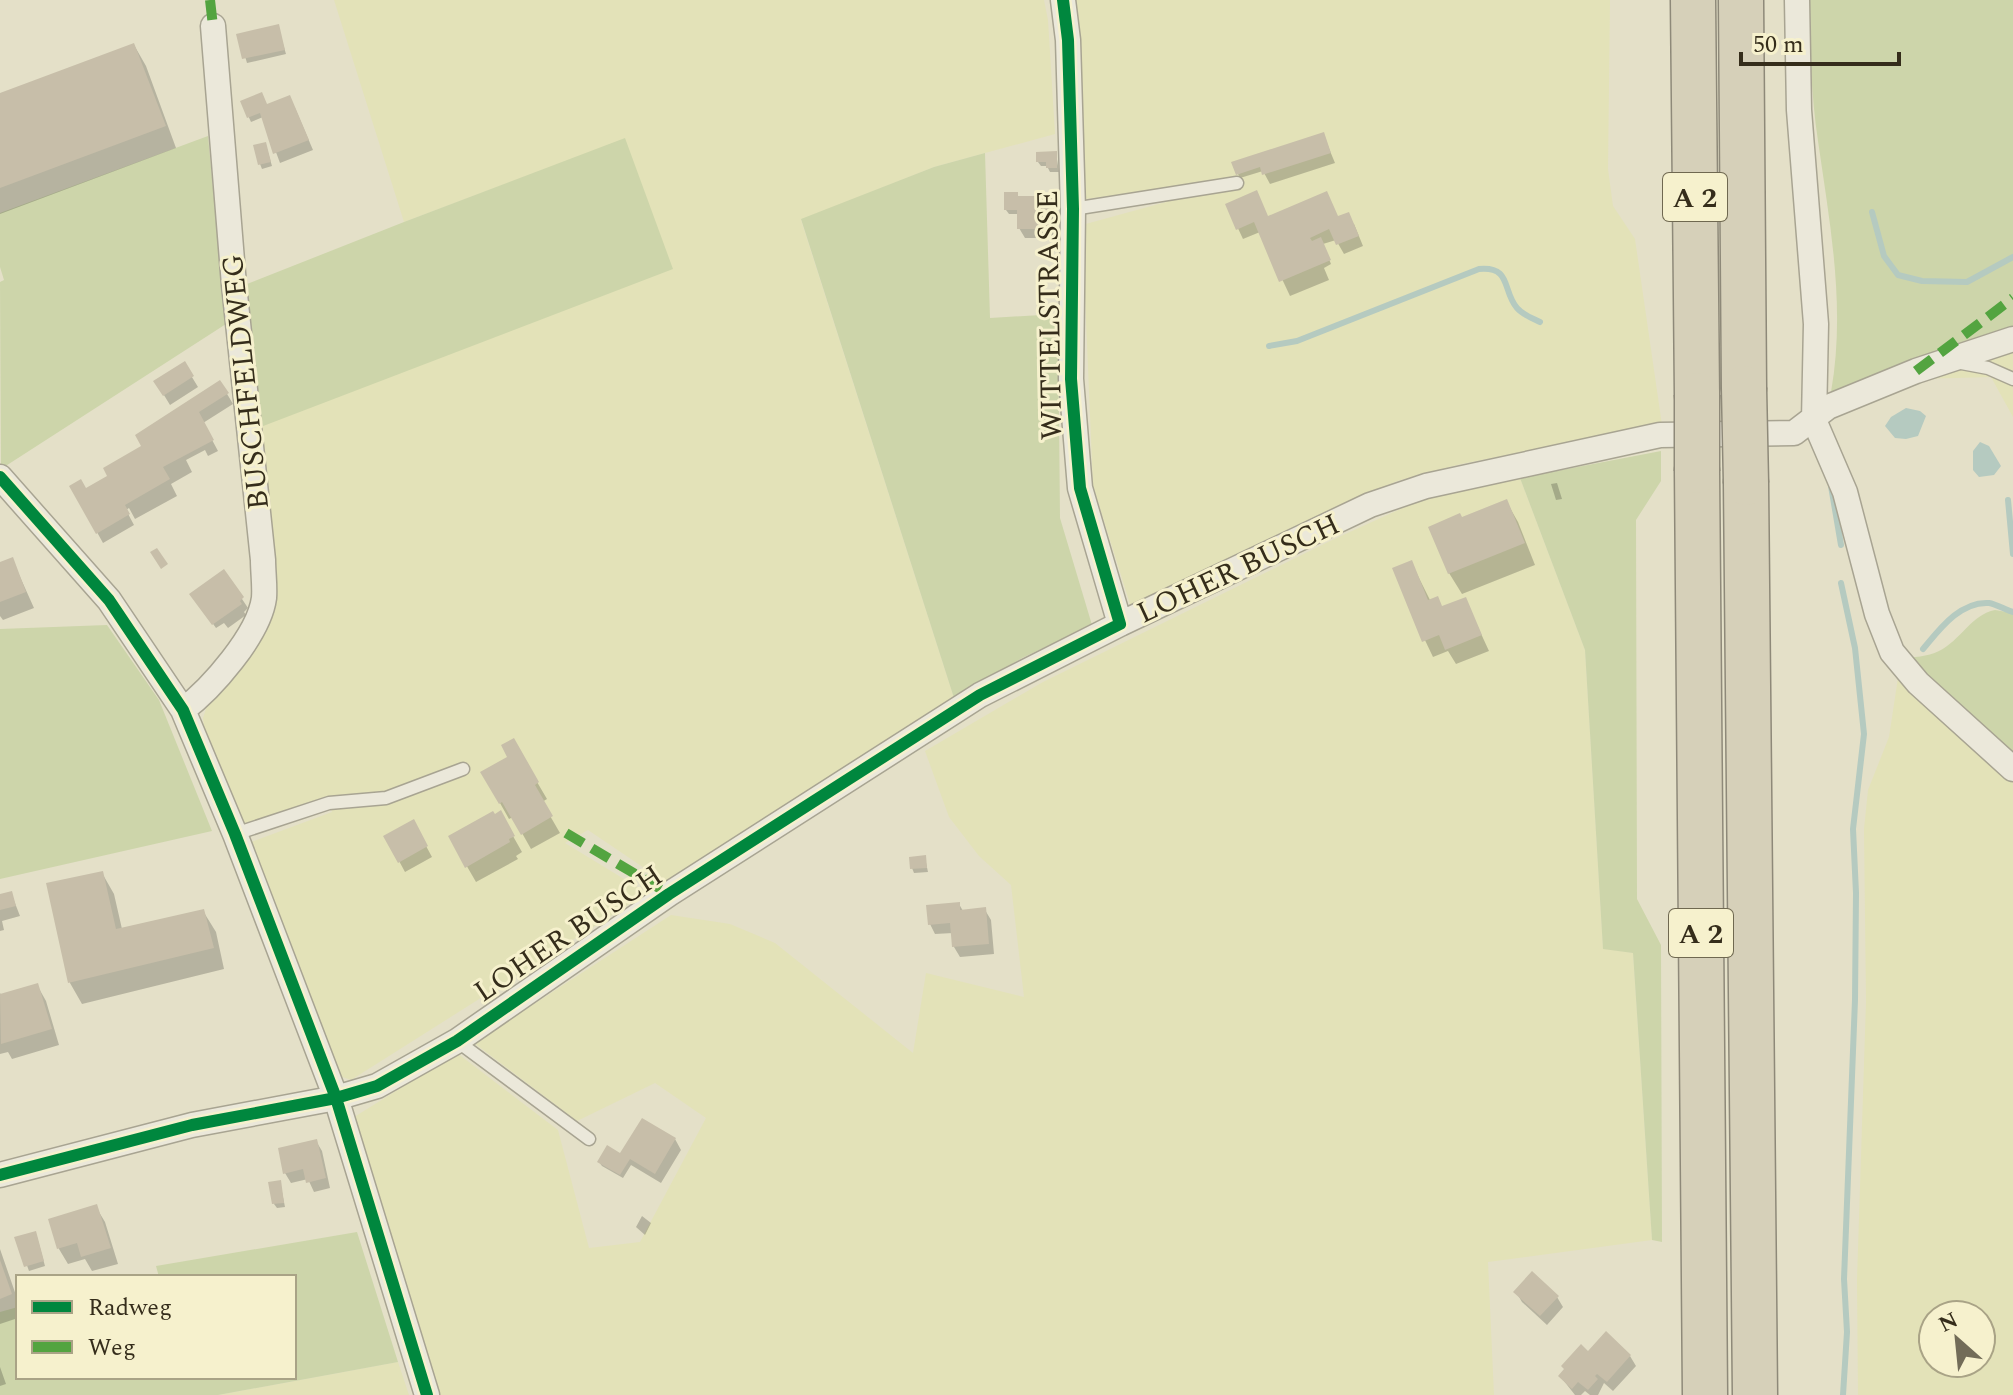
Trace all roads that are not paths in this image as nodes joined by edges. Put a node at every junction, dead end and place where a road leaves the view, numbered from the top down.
1 (1063, 0) edge
2 (1693, 0) edge
3 (1741, 0) edge
4 (1797, 0) edge
5 (213, 26) dead end
6 (1237, 183) dead end
7 (1073, 209) junction
8 (2013, 339) edge
9 (1949, 360) junction
10 (2013, 379) edge
11 (1814, 420) junction
12 (0, 477) edge
13 (1120, 624) junction
14 (183, 710) junction
15 (463, 769) dead end
16 (2013, 769) edge
17 (235, 834) junction
18 (457, 1041) junction
19 (336, 1098) junction
20 (589, 1139) dead end
21 (3, 1168) edge
22 (427, 1395) edge
23 (1705, 1395) edge
24 (1755, 1395) edge

1 - 7 street, WITTELSTRASSE
2 - 23 highway, A 2, bridge
3 - 24 highway, A 2, bridge
4 - 11 street
5 - 14 street, BUSCHFELDWEG
6 - 7 lane
7 - 13 street, WITTELSTRASSE
8 - 9 street, LOHER BUSCH
9 - 10 lane
9 - 11 street, LOHER BUSCH
11 - 13 street, LOHER BUSCH
11 - 16 street
12 - 14 street
13 - 18 street, LOHER BUSCH
14 - 17 street
15 - 17 lane
17 - 19 street
18 - 19 street, LOHER BUSCH
18 - 20 lane
19 - 21 street, LOHER BUSCH
19 - 22 street

